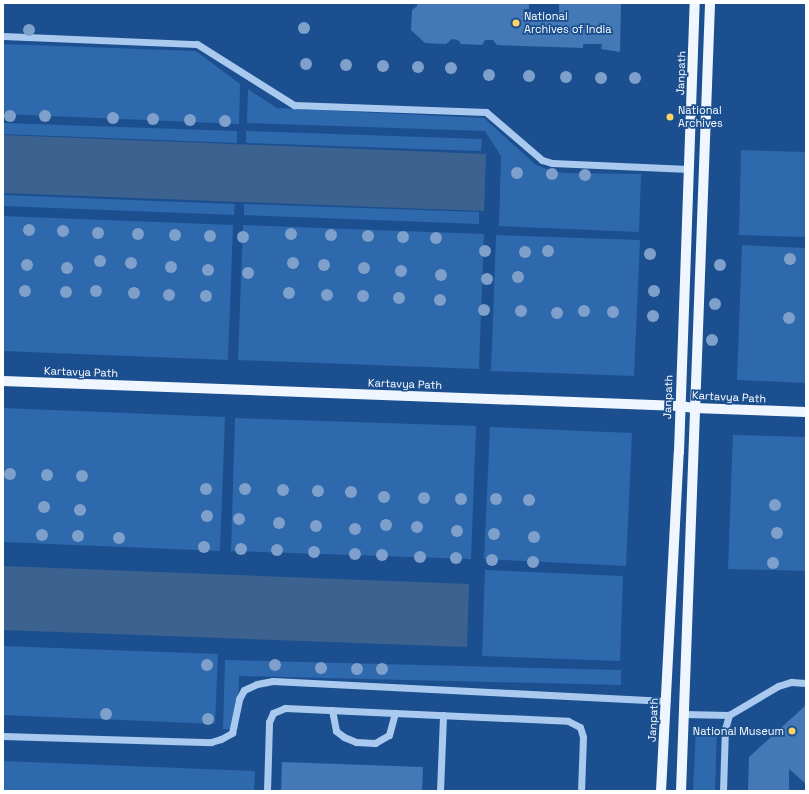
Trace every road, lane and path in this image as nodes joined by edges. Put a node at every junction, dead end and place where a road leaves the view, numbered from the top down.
1 (695, 3) edge
2 (710, 3) edge
3 (3, 36) edge
4 (689, 168) junction
5 (3, 381) edge
6 (680, 406) junction
7 (694, 408) junction
8 (806, 412) edge
9 (806, 683) edge
10 (666, 701) junction
11 (332, 710) junction
12 (395, 713) junction
13 (684, 714) junction
14 (443, 715) junction
15 (729, 715) junction
16 (3, 736) edge
17 (267, 791) edge
18 (440, 791) edge
19 (581, 791) edge
20 (661, 791) edge
21 (680, 791) edge
22 (723, 791) edge

1 - 4 main road, Janpath
2 - 7 main road
3 - 4 street
4 - 6 main road, Janpath
5 - 6 main road, Kartavya Path
6 - 7 main road, Kartavya Path
6 - 10 main road, Janpath
7 - 8 main road, Kartavya Path
7 - 13 main road
9 - 15 street
10 - 16 street
10 - 20 main road, Janpath
11 - 12 street
11 - 12 street
11 - 17 street
12 - 14 street
13 - 15 street
13 - 21 main road
14 - 18 street
14 - 19 street
15 - 22 street

